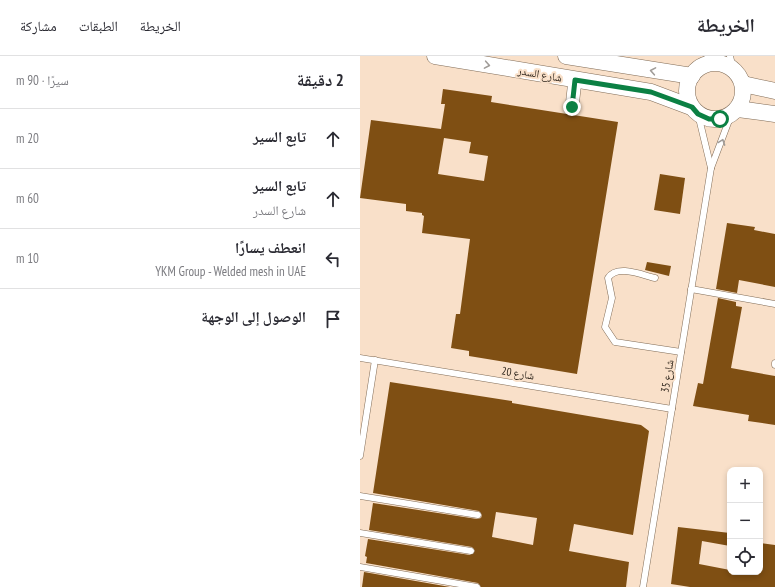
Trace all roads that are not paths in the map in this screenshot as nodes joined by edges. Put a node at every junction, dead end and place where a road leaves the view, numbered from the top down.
1 (435, 56) edge
2 (566, 56) edge
3 (732, 63) edge
4 (701, 66) edge
5 (575, 80) junction
6 (743, 84) junction
7 (775, 91) edge
8 (572, 107) dead end
9 (695, 110) junction
10 (734, 112) junction
11 (775, 114) edge
12 (711, 168) junction
13 (655, 278) dead end
14 (691, 289) junction
15 (775, 304) edge
16 (681, 352) junction
17 (360, 358) edge
18 (375, 360) junction
19 (672, 409) junction
20 (360, 456) edge
21 (360, 496) edge
22 (478, 515) dead end
23 (360, 533) edge
24 (471, 551) dead end
25 (360, 567) edge
26 (477, 587) edge
27 (643, 587) edge

1 -> 5 street, شارع السدر
4 -> 2 street, شارع السدر
3 - 4 street
3 - 6 street
4 - 9 street
5 - 8 street
5 - 9 street, شارع السدر
6 - 7 street
6 - 10 street
9 - 10 street
9 - 12 lane, شارع 35
10 - 11 street
12 -> 10 lane, شارع 35
12 - 14 lane, شارع 35
13 - 16 lane
14 - 15 lane
14 - 16 lane, شارع 35
16 - 19 lane, شارع 35
17 - 18 lane, شارع 20
18 - 19 lane, شارع 20
18 - 20 lane
19 - 27 lane, شارع 35
21 - 22 lane
23 - 24 lane
25 - 26 lane

